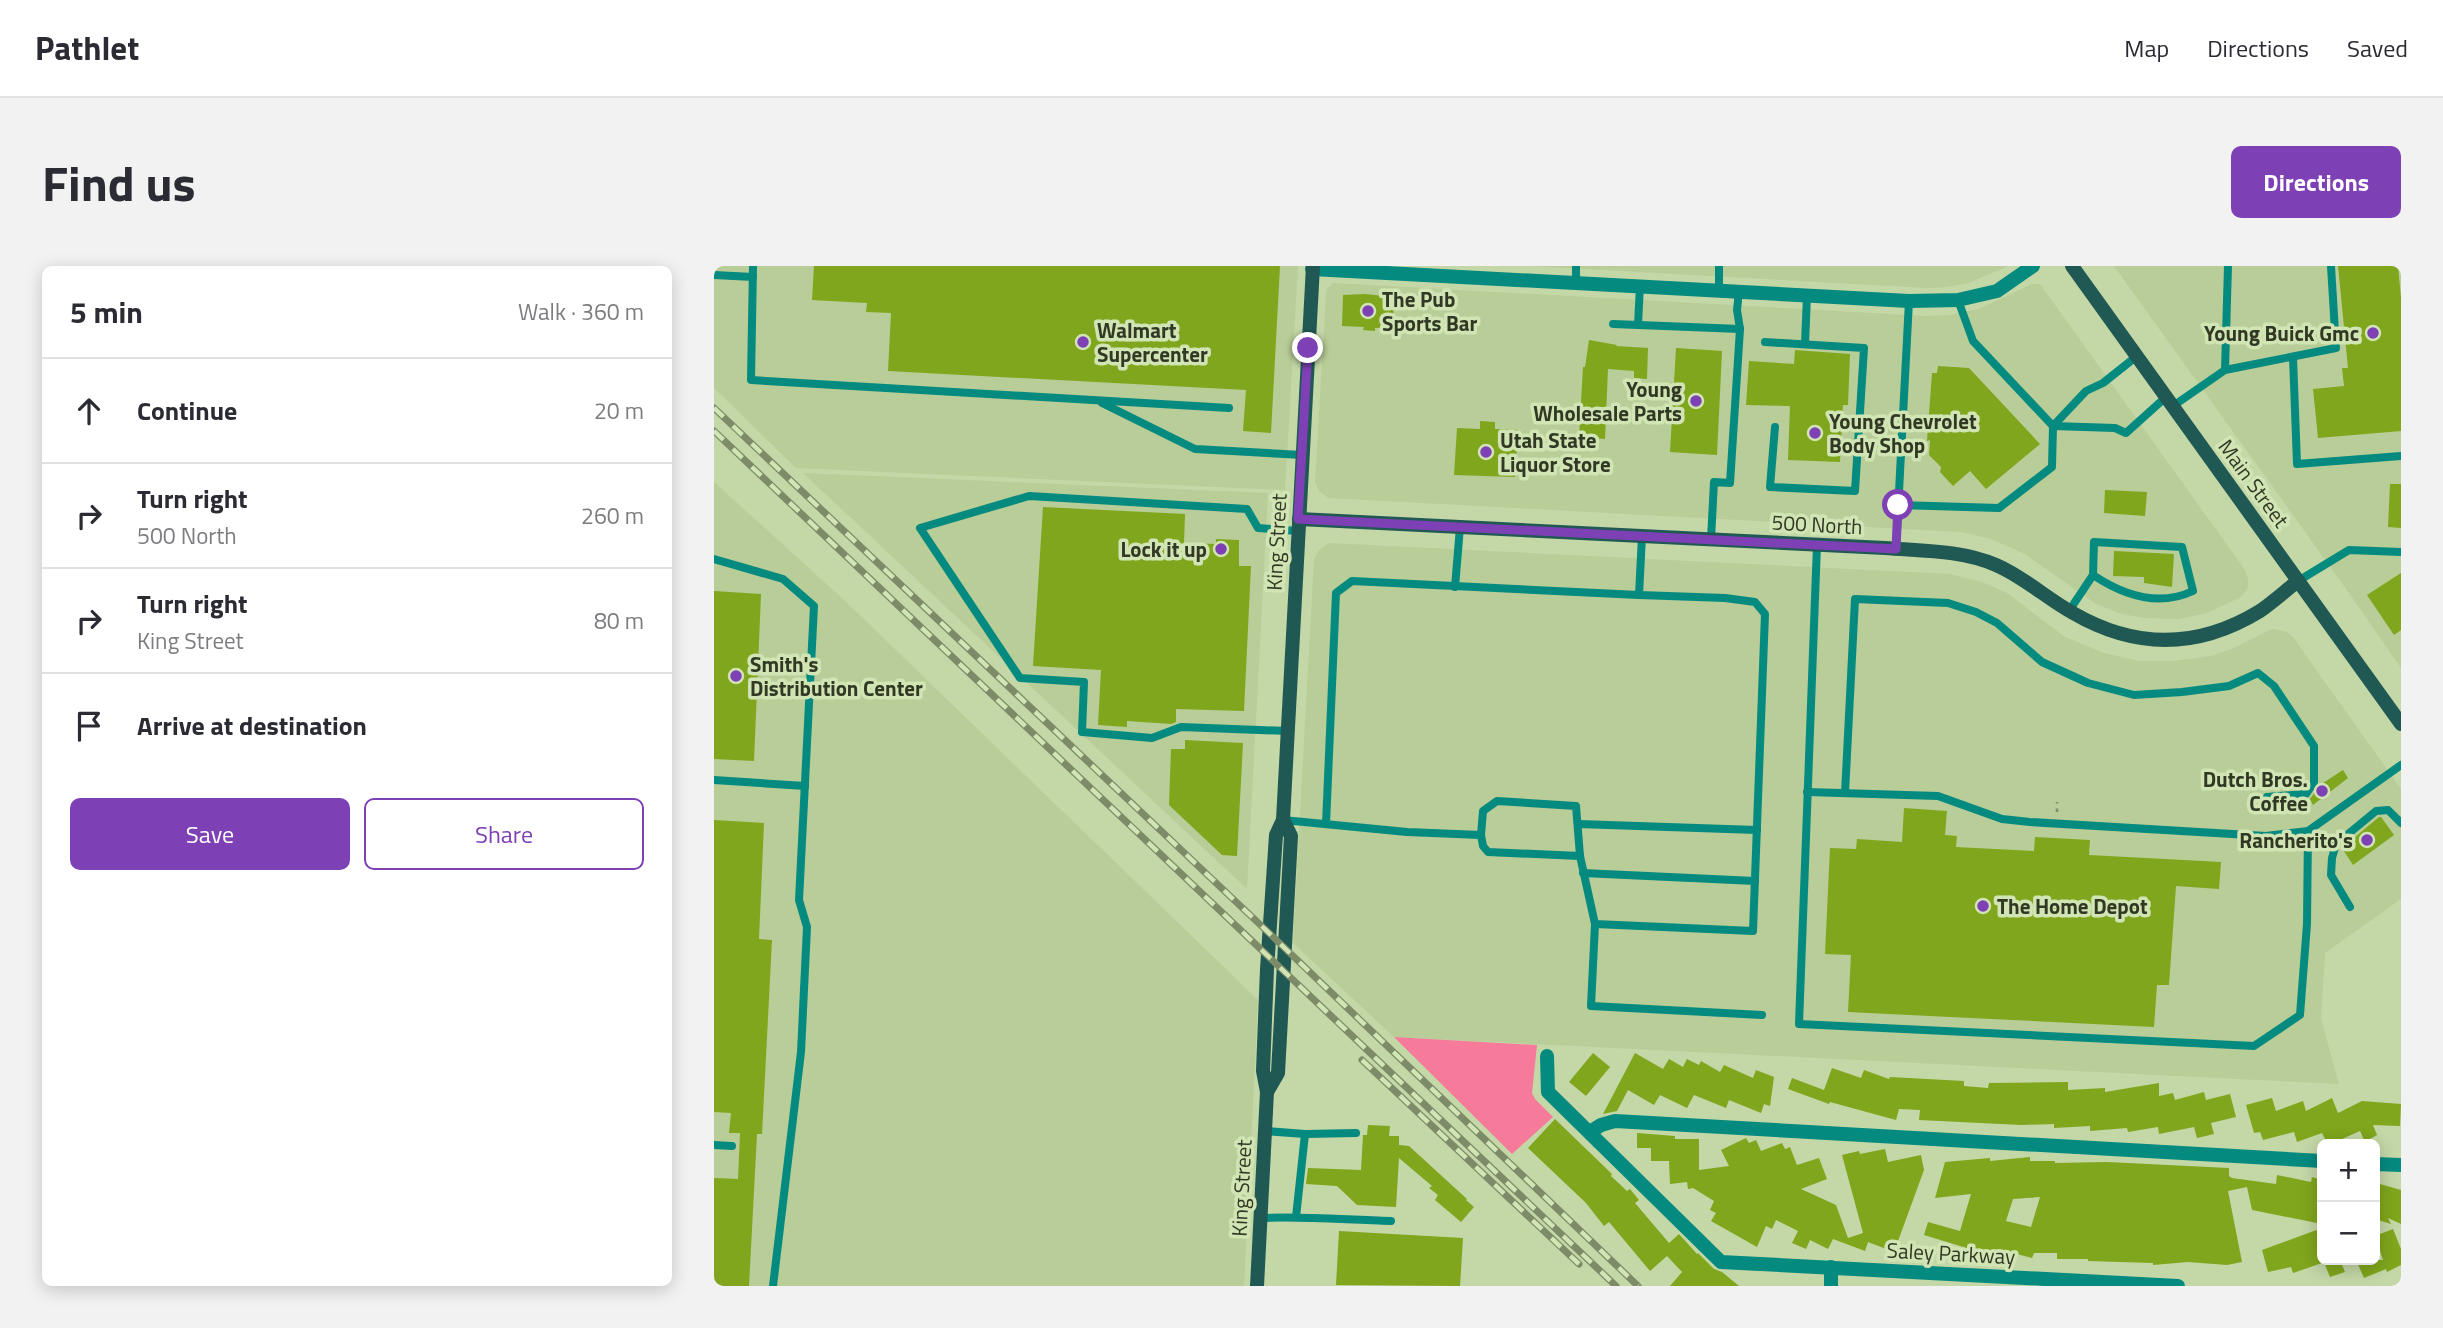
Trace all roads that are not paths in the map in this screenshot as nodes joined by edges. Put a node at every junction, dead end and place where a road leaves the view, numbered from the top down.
1 (753, 266) edge
2 (1576, 266) edge
3 (1719, 266) edge
4 (2033, 266) edge
5 (2072, 266) edge
6 (2228, 266) edge
7 (2331, 266) edge
8 (1312, 268) edge
9 (714, 275) edge
10 (753, 277) junction
11 (1576, 282) junction
12 (1640, 285) junction
13 (1719, 290) junction
14 (1739, 291) junction
15 (1807, 295) junction
16 (1958, 300) junction
17 (1909, 301) junction
18 (1613, 324) dead end
19 (1638, 325) junction
20 (1740, 329) junction
21 (1765, 342) dead end
22 (1805, 344) junction
23 (2137, 356) junction
24 (2293, 357) junction
25 (2225, 370) junction
26 (1096, 400) junction
27 (2169, 401) junction
28 (1229, 408) dead end
29 (2053, 426) junction
30 (1775, 427) dead end
31 (1301, 455) junction
32 (2401, 456) edge
33 (1898, 505) junction
34 (1298, 525) junction
35 (1460, 527) junction
36 (1642, 536) junction
37 (1711, 539) junction
38 (1817, 545) junction
39 (1896, 549) junction
40 (2401, 552) edge
41 (714, 559) edge
42 (2094, 575) junction
43 (2298, 581) junction
44 (1455, 587) junction
45 (1639, 595) junction
46 (2069, 611) junction
47 (2401, 724) edge
48 (1287, 731) junction
49 (2401, 765) edge
50 (714, 780) edge
51 (805, 786) junction
52 (1807, 792) junction
53 (1845, 793) junction
54 (2267, 797) dead end
55 (1283, 820) junction
56 (2401, 823) edge
57 (1326, 824) junction
58 (1578, 824) junction
59 (1758, 830) junction
60 (2308, 831) junction
61 (1481, 835) junction
62 (1580, 856) junction
63 (1584, 873) junction
64 (1755, 881) junction
65 (2350, 907) dead end
66 (1595, 924) junction
67 (1762, 1015) dead end
68 (1546, 1056) dead end
69 (1265, 1131) junction
70 (1590, 1132) junction
71 (1356, 1133) dead end
72 (1305, 1134) junction
73 (714, 1145) edge
74 (732, 1146) dead end
75 (2317, 1161) edge
76 (2380, 1164) edge
77 (2401, 1165) edge
78 (1296, 1217) junction
79 (1260, 1218) junction
80 (1391, 1221) dead end
81 (1832, 1267) junction
82 (773, 1286) edge
83 (1258, 1286) edge
84 (1831, 1286) edge
85 (2178, 1286) edge

1 - 10 lane
2 - 11 lane
3 - 13 lane
4 - 16 street
5 - 23 street, Main Street
6 - 25 lane
7 - 24 lane
8 - 11 street
8 - 31 street, King Street
9 - 10 lane
10 - 26 lane
11 - 12 street
12 - 13 street
12 - 19 lane
13 - 14 street
14 - 15 street
14 - 20 lane
15 - 17 street
15 - 22 lane
16 - 17 street
16 - 29 lane
17 - 33 lane
18 - 19 lane
19 - 20 lane
20 - 37 lane
21 - 22 lane
22 - 30 lane
23 - 27 street, Main Street
23 - 29 lane
24 - 25 lane
24 - 32 lane
25 - 27 lane
26 - 28 lane
26 - 31 lane
27 - 29 lane
27 - 43 street, Main Street
29 - 33 lane
31 - 34 street, King Street
33 - 39 lane
34 - 35 street, 500 North
34 - 48 street, King Street
34 - 48 lane
35 - 36 street, 500 North
35 - 44 lane
36 - 37 street, 500 North
36 - 45 lane
37 - 38 street, 500 North
38 - 39 street, 500 North
38 - 52 lane
39 - 46 street, 500 North
40 - 43 lane
41 - 51 lane
42 - 42 lane
42 - 46 lane
43 - 46 street, 500 North
43 - 47 street, Main Street
44 - 45 lane
44 - 57 lane
45 - 59 lane
48 - 55 street, King Street
49 - 60 lane
50 - 51 lane
51 - 82 lane
52 - 53 lane
52 - 60 lane
53 - 54 lane
53 - 60 lane
55 - 57 lane
55 - 69 street, King Street
56 - 65 lane
57 - 61 lane
58 - 59 lane
58 - 61 lane
58 - 62 lane
59 - 64 lane
61 - 62 lane
62 - 63 lane
63 - 64 lane
63 - 66 lane
64 - 66 lane
66 - 67 lane
68 - 70 street
69 - 72 lane
69 - 79 street, King Street
70 - 75 street
70 - 81 street, Saley Parkway
71 - 72 lane
72 - 78 lane
73 - 74 lane
76 - 77 street
78 - 79 lane
78 - 80 lane
79 - 83 street, King Street
81 - 84 street
81 - 85 street, Saley Parkway

